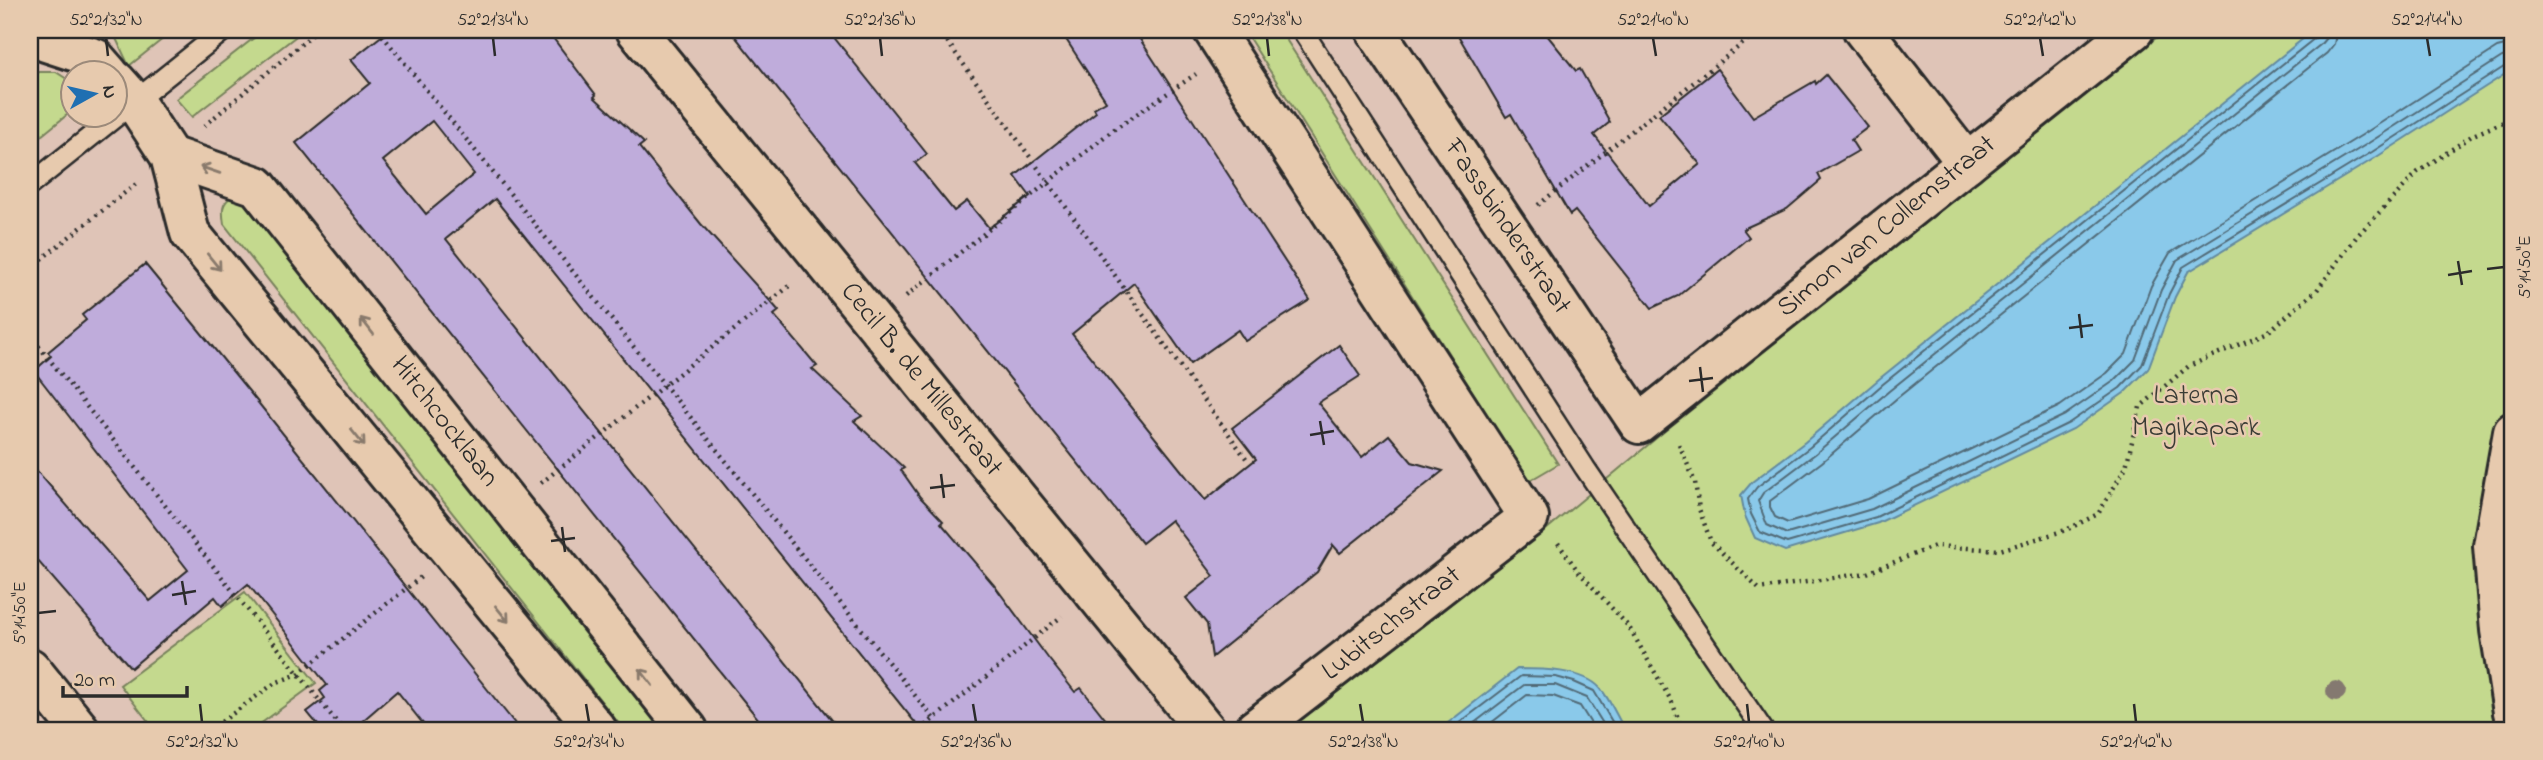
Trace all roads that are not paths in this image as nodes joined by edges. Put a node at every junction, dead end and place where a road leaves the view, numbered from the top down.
1 (224, 30) edge
2 (636, 30) edge
3 (1302, 30) edge
4 (1375, 30) edge
5 (1863, 30) edge
6 (2134, 30) edge
7 (1221, 41) edge
8 (37, 43) edge
9 (84, 60) edge
10 (130, 62) edge
11 (130, 99) edge
12 (67, 130) edge
13 (170, 156) junction
14 (1967, 163) junction
15 (30, 185) edge
16 (1650, 417) joint
17 (2513, 432) edge
18 (30, 668) edge
19 (2513, 712) edge
20 (80, 730) edge
21 (597, 730) edge
22 (688, 730) edge
23 (1206, 730) edge
24 (1254, 730) edge
25 (1763, 730) edge

1 - 10 lane
2 - 23 street, Cecil B. de Millestraat
3 - 25 lane
4 - 16 street, Fassbinderstraat
5 - 14 street
6 - 14 street, Simon van Collemstraat
7 - 24 street, Lubitschstraat
8 - 9 street
11 - 13 street
12 - 15 lane
13 -> 21 street
22 -> 13 street, Hitchcocklaan
14 - 16 street, Simon van Collemstraat
17 - 19 street
18 - 20 street

